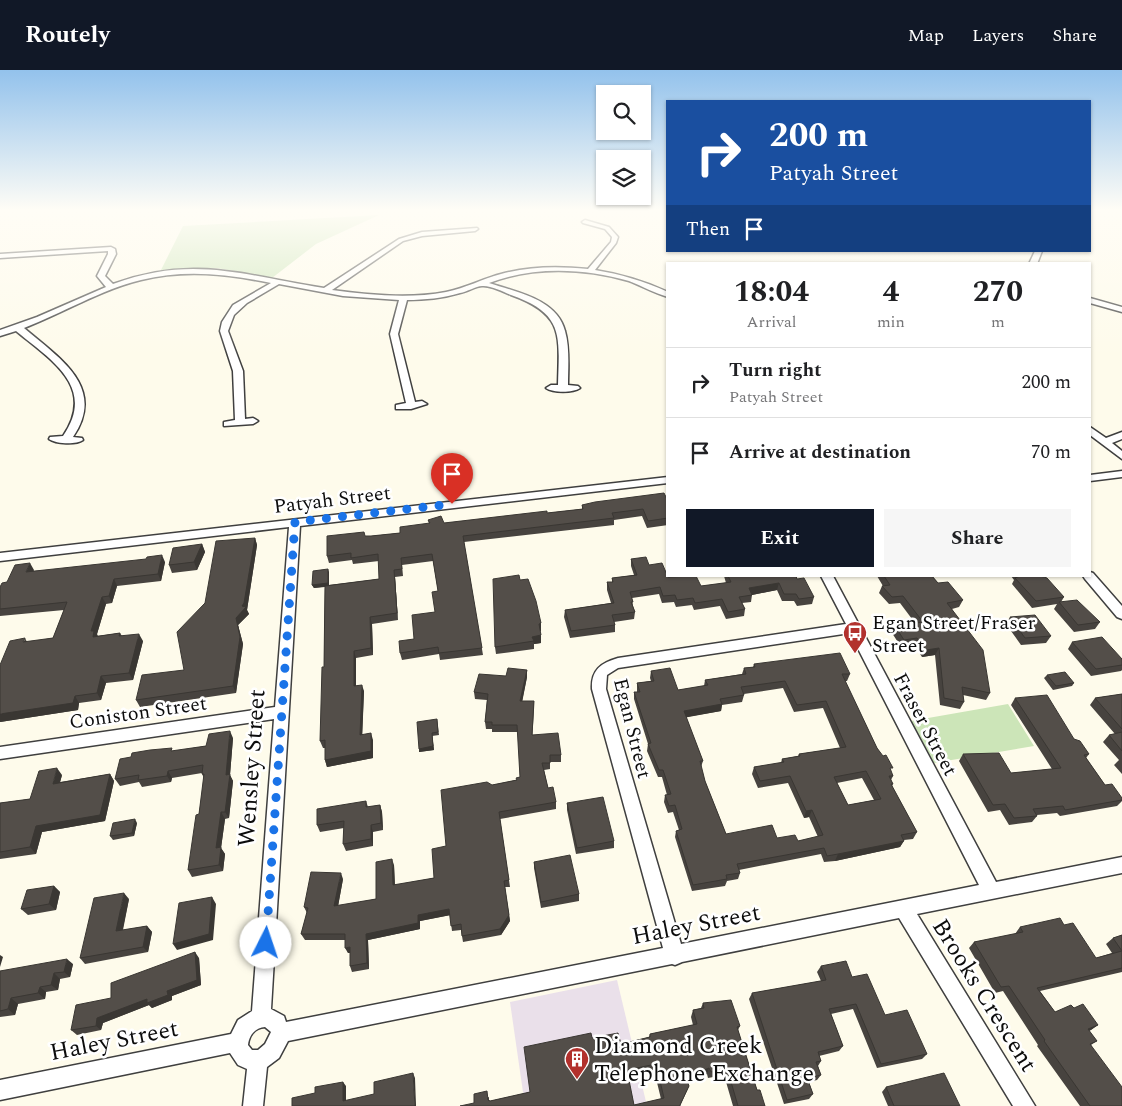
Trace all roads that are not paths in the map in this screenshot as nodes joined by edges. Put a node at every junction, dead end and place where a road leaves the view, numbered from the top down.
1 (109, 259) edge
2 (372, 259) edge
3 (600, 259) edge
4 (590, 271) junction
5 (278, 282) junction
6 (482, 283) junction
7 (111, 287) junction
8 (324, 291) junction
9 (666, 293) edge
10 (404, 298) junction
11 (1091, 300) edge
12 (1122, 310) edge
13 (18, 328) junction
14 (0, 333) edge
15 (551, 388) dead end
16 (563, 388) junction
17 (575, 388) dead end
18 (422, 404) dead end
19 (411, 406) junction
20 (399, 407) dead end
21 (253, 420) dead end
22 (240, 422) junction
23 (227, 424) dead end
24 (1091, 431) edge
25 (1122, 435) edge
26 (54, 439) dead end
27 (66, 440) junction
28 (78, 440) dead end
29 (1105, 442) junction
30 (1122, 456) edge
31 (1122, 474) edge
32 (1091, 478) edge
33 (666, 480) edge
34 (295, 522) junction
35 (0, 557) edge
36 (827, 577) edge
37 (1090, 577) edge
38 (1122, 614) edge
39 (853, 628) junction
40 (281, 712) junction
41 (0, 753) edge
42 (1122, 865) edge
43 (991, 891) junction
44 (902, 909) junction
45 (675, 956) junction
46 (261, 1017) junction
47 (280, 1034) junction
48 (238, 1042) junction
49 (258, 1060) junction
50 (0, 1090) edge
51 (253, 1106) edge
52 (1025, 1106) edge

1 - 7 street
2 - 8 street
3 - 4 street
4 - 6 street
4 - 9 street
5 - 7 street
5 - 8 street
5 - 22 street
6 - 10 street
6 - 16 street
7 - 13 street
8 - 10 street
10 - 19 street
11 - 12 street
13 - 14 street
13 - 27 street
15 - 16 street
16 - 17 street
18 - 19 street
19 - 20 street
21 - 22 street
22 - 23 street
24 - 29 street
25 - 29 street
26 - 27 street
27 - 28 street
29 - 30 street
31 - 32 street
33 - 34 street, Patyah Street
34 - 35 street, Patyah Street
34 - 40 street, Wensley Street
36 - 39 street, Fraser Street
37 - 38 street
39 - 43 street, Fraser Street
39 - 45 street, Egan Street
40 - 41 street, Coniston Street
40 - 46 street, Wensley Street
42 - 43 street, Haley Street
43 - 44 street, Haley Street
44 - 45 street, Haley Street
44 - 52 street, Brooks Crescent
45 - 47 street, Haley Street
46 - 47 street
46 - 48 street
47 - 49 street
48 - 49 street
48 - 50 street, Haley Street
49 - 51 street

